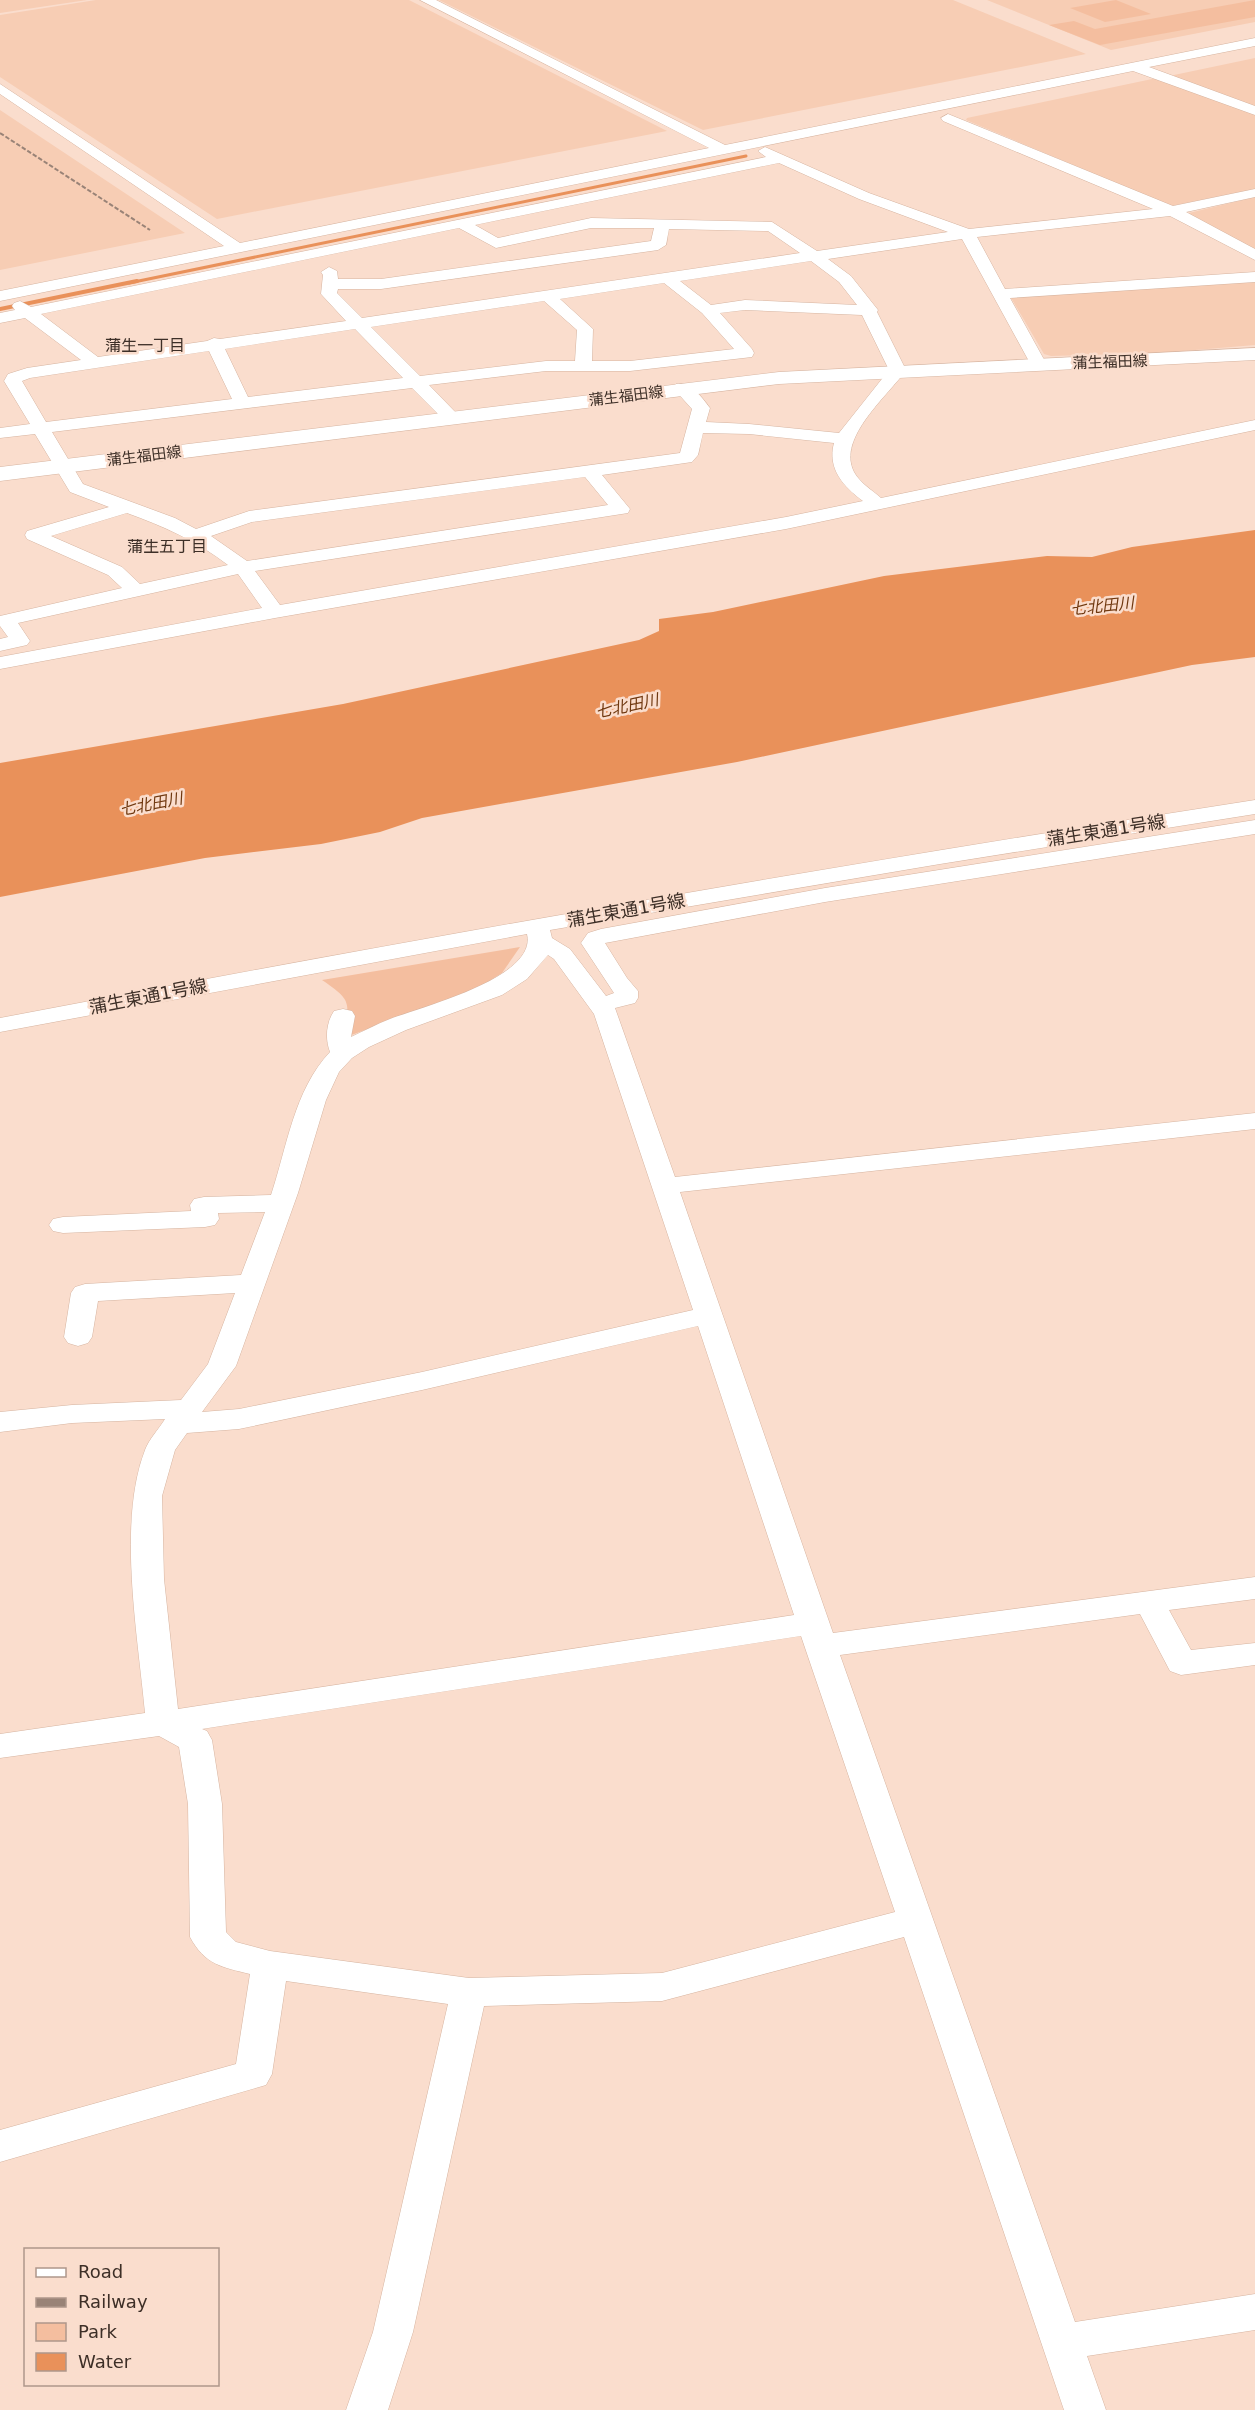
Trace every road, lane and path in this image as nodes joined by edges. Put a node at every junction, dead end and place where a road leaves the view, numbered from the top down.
1 (426, 0) edge
2 (1255, 34) edge
3 (1255, 42) edge
4 (1255, 55) edge
5 (1120, 61) junction
6 (1135, 66) junction
7 (1158, 75) junction
8 (0, 88) edge
9 (1255, 111) edge
10 (948, 117) junction
11 (743, 141) junction
12 (716, 146) junction
13 (776, 156) junction
14 (1255, 193) edge
15 (554, 204) junction
16 (373, 210) junction
17 (1172, 212) junction
18 (387, 218) junction
19 (460, 223) junction
20 (591, 224) junction
21 (662, 224) junction
22 (967, 234) junction
23 (230, 244) junction
24 (1255, 255) edge
25 (303, 256) junction
26 (814, 256) junction
27 (666, 277) junction
28 (1255, 277) edge
29 (330, 284) junction
30 (1001, 294) junction
31 (547, 295) junction
32 (11, 300) edge
33 (708, 310) junction
34 (870, 310) junction
35 (0, 318) edge
36 (357, 322) junction
37 (214, 343) junction
38 (1255, 354) edge
39 (94, 362) junction
40 (1039, 365) junction
41 (583, 366) junction
42 (898, 370) junction
43 (8, 376) edge
44 (416, 382) junction
45 (682, 388) junction
46 (243, 404) junction
47 (452, 418) junction
48 (1255, 426) edge
49 (696, 427) junction
50 (40, 428) junction
51 (0, 433) edge
52 (844, 439) junction
53 (63, 466) junction
54 (590, 472) junction
55 (0, 474) edge
56 (394, 498) junction
57 (879, 505) junction
58 (128, 507) junction
59 (197, 535) junction
60 (423, 538) junction
61 (243, 567) junction
62 (136, 591) junction
63 (275, 612) junction
64 (3, 615) edge
65 (0, 645) edge
66 (0, 663) edge
67 (1255, 807) edge
68 (1255, 827) edge
69 (539, 933) junction
70 (600, 1005) junction
71 (343, 1016) dead end
72 (0, 1024) edge
73 (343, 1053) junction
74 (1255, 1121) edge
75 (664, 1186) junction
76 (281, 1203) junction
77 (63, 1225) dead end
78 (252, 1283) junction
79 (708, 1316) junction
80 (78, 1336) dead end
81 (183, 1417) junction
82 (0, 1422) edge
83 (1255, 1588) edge
84 (1149, 1602) junction
85 (817, 1634) junction
86 (1255, 1654) edge
87 (164, 1723) junction
88 (0, 1746) edge
89 (916, 1920) junction
90 (270, 1965) junction
91 (469, 1992) junction
92 (0, 2146) edge
93 (1255, 2312) edge
94 (1062, 2342) junction
95 (367, 2410) edge
96 (1085, 2410) edge

1 - 12 street
2 - 5 street
3 - 6 street
4 - 7 street
5 - 6 street
5 - 11 street
6 - 7 street
6 - 11 street
7 - 9 street
7 - 10 street
8 - 23 street
10 - 13 street
10 - 17 street
11 - 12 street
11 - 13 street
12 - 16 street
12 - 18 street
13 - 15 street
13 - 22 street
14 - 17 street
15 - 19 street
15 - 20 street
16 - 18 street
16 - 23 street
17 - 22 street
17 - 24 street
18 - 23 street
19 - 20 street
19 - 25 street
20 - 21 street
21 - 26 street
21 - 29 street
22 - 26 street
22 - 30 street
23 - 32 street
23 - 32 street
25 - 29 street
25 - 32 street
26 - 27 street
26 - 34 street
27 - 31 street
27 - 33 street
28 - 30 street
29 - 36 street
30 - 40 street
31 - 36 street
31 - 41 street
32 - 35 street
32 - 39 street
33 - 34 street
33 - 41 street
34 - 42 street
36 - 37 street
36 - 44 street
37 - 39 street
37 - 46 street
38 - 40 main road, 蒲生福田線
39 - 43 street
40 - 42 main road, 蒲生福田線
41 - 44 street
42 - 45 main road, 蒲生福田線
42 - 52 street
43 - 50 street
44 - 46 street
44 - 47 street
45 - 47 main road, 蒲生福田線
45 - 49 street
46 - 50 street
47 - 53 main road, 蒲生福田線
48 - 57 street
49 - 52 street
49 - 54 street
50 - 51 street
50 - 53 street
52 - 57 street
53 - 55 main road, 蒲生福田線
53 - 58 street
54 - 56 street
54 - 60 street
56 - 59 street
56 - 60 street
57 - 63 street
58 - 59 street
58 - 62 street
59 - 61 street
60 - 61 street
61 - 62 street
61 - 63 street
62 - 64 street
63 - 66 street
64 - 65 street
67 - 69 street, 蒲生東通1号線
68 - 70 street
69 - 70 street
69 - 72 street, 蒲生東通1号線
69 - 73 street
70 - 75 street
71 - 73 street
73 - 76 street
74 - 75 street
75 - 79 street
76 - 77 street
76 - 78 street
78 - 80 street
78 - 81 street
79 - 81 street
79 - 85 street
81 - 82 street
81 - 87 street
83 - 84 street
84 - 85 street
84 - 86 street
85 - 87 street
85 - 89 street
87 - 88 street
87 - 90 street
89 - 91 street
89 - 94 street
90 - 91 street
90 - 92 street
91 - 95 street
93 - 94 street
94 - 96 street

